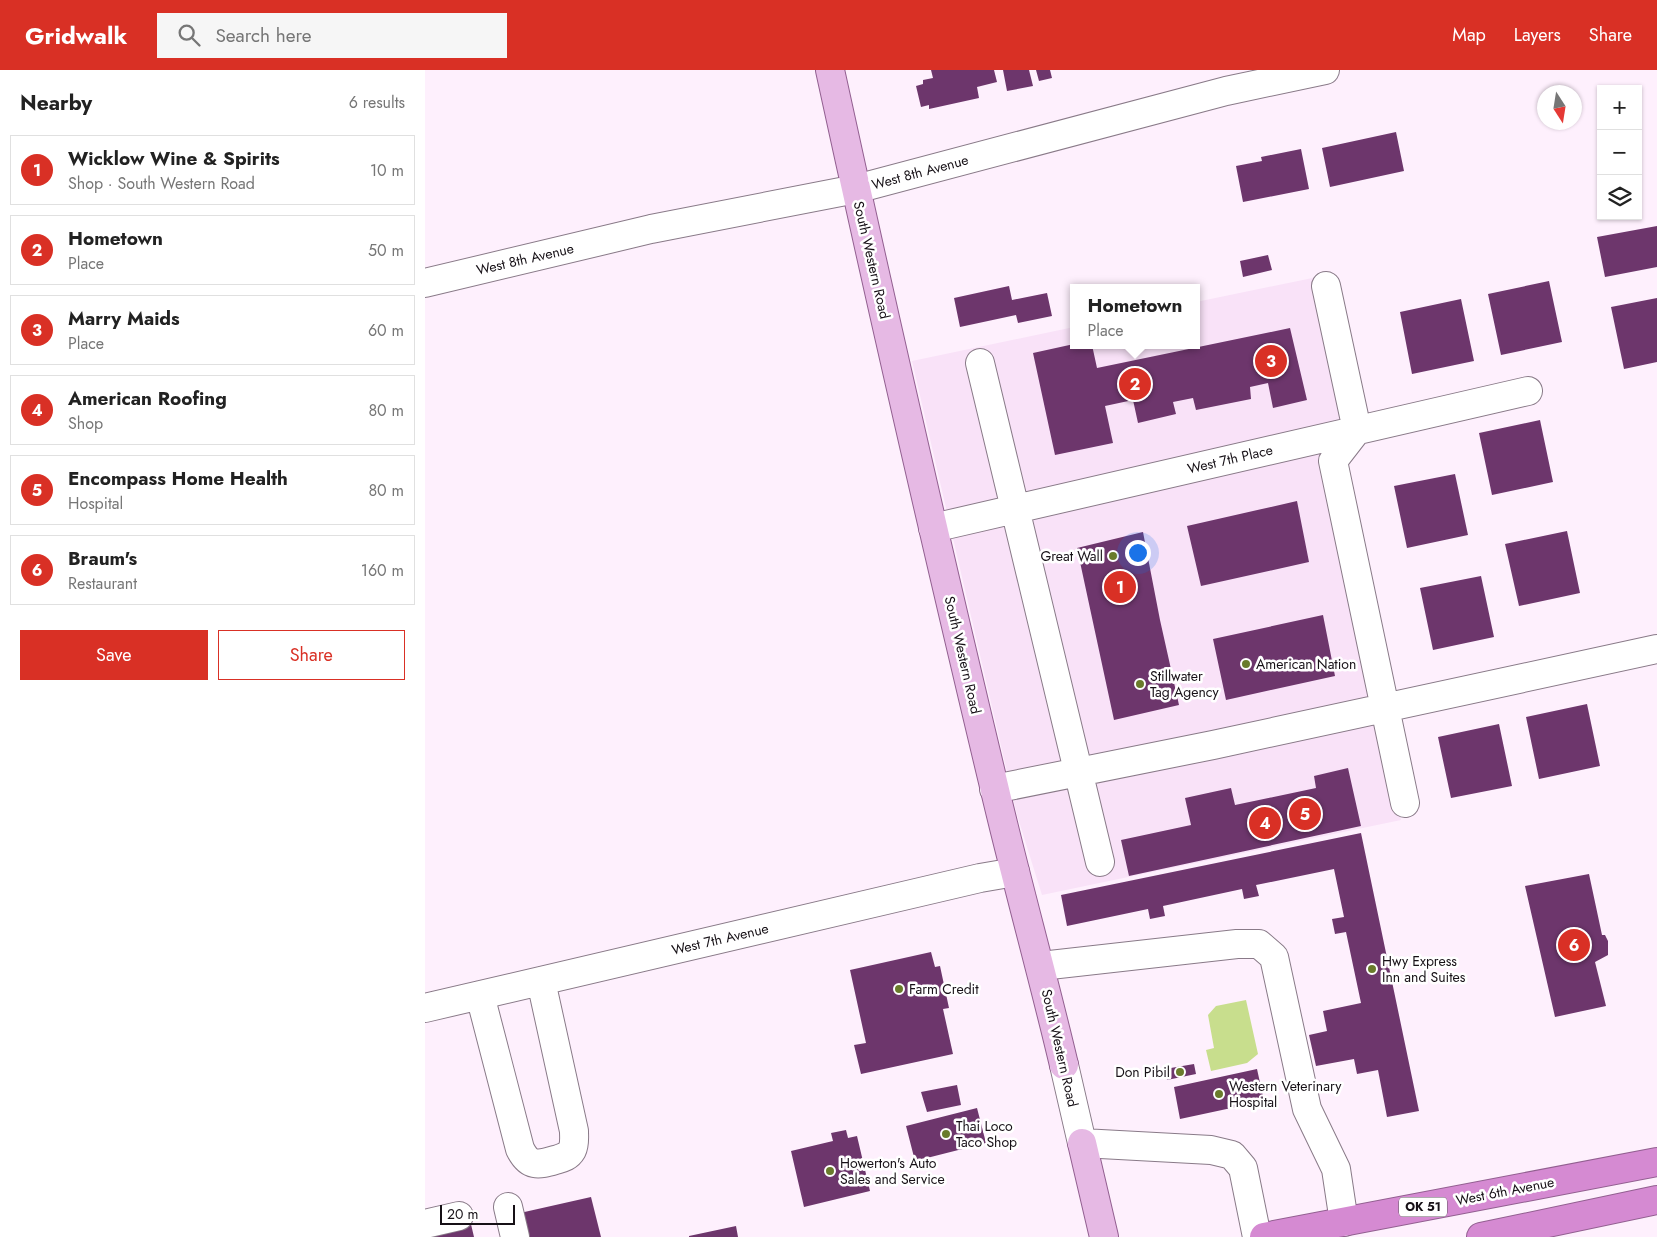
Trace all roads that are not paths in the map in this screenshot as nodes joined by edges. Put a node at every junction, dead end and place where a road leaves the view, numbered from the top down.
1 (830, 70) edge
2 (1325, 70) edge
3 (856, 189) junction
4 (425, 282) edge
5 (1326, 286) dead end
6 (980, 363) dead end
7 (1528, 391) dead end
8 (1357, 430) junction
9 (1015, 508) junction
10 (933, 528) junction
11 (1657, 649) edge
12 (1385, 708) junction
13 (1078, 772) junction
14 (995, 789) junction
15 (1405, 802) dead end
16 (1100, 862) dead end
17 (1015, 872) junction
18 (1041, 966) junction
19 (541, 981) junction
20 (480, 995) junction
21 (425, 1008) edge
22 (1064, 1065) joint
23 (1082, 1142) junction
24 (1657, 1162) edge
25 (1657, 1200) edge
26 (508, 1207) dead end
27 (459, 1216) dead end
28 (1344, 1222) junction
29 (425, 1224) edge
30 (515, 1237) edge
31 (1105, 1237) edge
32 (1257, 1237) edge
33 (1264, 1237) edge
34 (1481, 1237) edge

1 - 3 main road, South Western Road
2 - 3 street, West 8th Avenue
3 - 4 street, West 8th Avenue
3 - 10 main road, South Western Road
5 - 8 street
6 - 9 street
7 - 8 street, West 7th Place
8 - 9 street, West 7th Place
8 - 12 street
9 - 10 street, West 7th Place
9 - 13 street
10 - 14 main road, South Western Road
11 - 12 street
12 - 13 street
12 - 15 street
13 - 14 street
13 - 16 street
14 - 17 main road, South Western Road
17 - 18 main road, South Western Road
17 - 19 street, West 7th Avenue
18 - 22 main road, South Western Road
18 - 28 street
19 - 20 street, West 7th Avenue
19 - 20 street
20 - 21 street, West 7th Avenue
22 - 23 street, South Western Road
23 - 31 main road, South Western Road
23 - 32 street
24 - 28 highway, West 6th Avenue / OK 51
25 - 34 highway
26 - 30 street
27 - 29 street
28 - 33 highway, West 6th Avenue / OK 51

